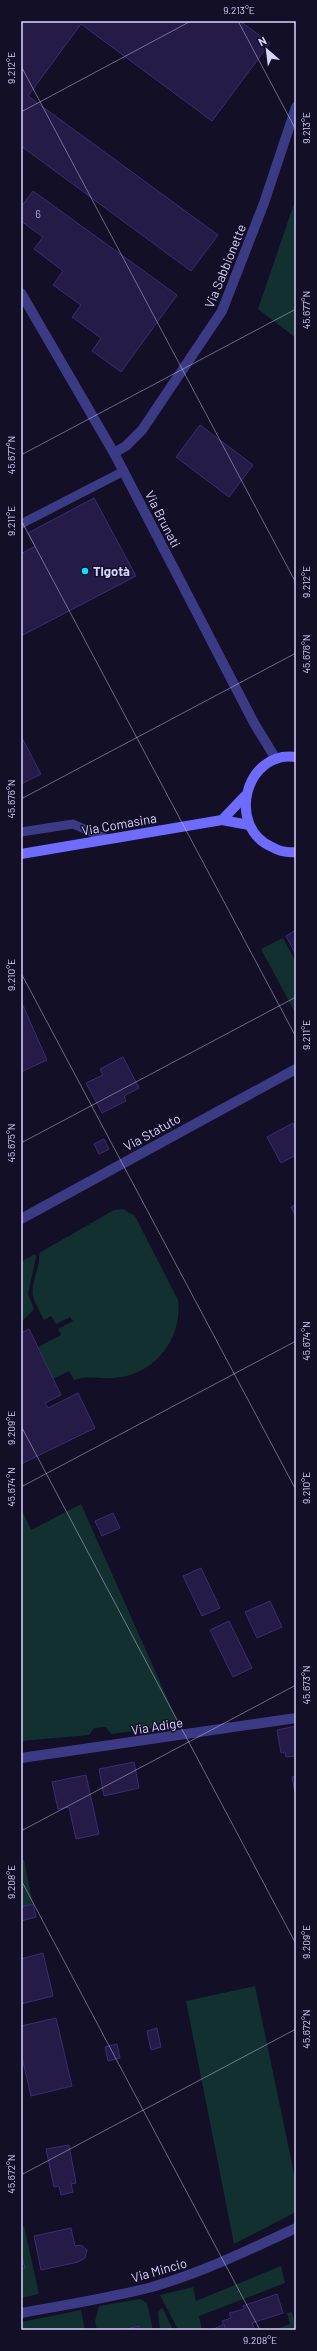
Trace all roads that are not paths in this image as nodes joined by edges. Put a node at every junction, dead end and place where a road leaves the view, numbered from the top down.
1 (296, 107) edge
2 (21, 293) edge
3 (114, 453) junction
4 (124, 471) junction
5 (21, 524) edge
6 (296, 757) edge
7 (276, 759) junction
8 (245, 796) junction
9 (222, 820) junction
10 (249, 825) junction
11 (21, 832) edge
12 (107, 839) junction
13 (295, 853) edge
14 (21, 854) edge
15 (296, 1069) edge
16 (21, 1219) edge
17 (296, 1718) edge
18 (21, 1758) edge
19 (296, 2228) edge
20 (21, 2313) edge

1 - 3 street, Via Sabbionette
2 - 3 street, Via Brunati
3 - 4 street, Via Brunati
4 - 5 lane
4 - 7 street, Via Brunati
6 - 7 main road
7 - 8 main road
8 - 9 main road
8 - 10 main road
9 - 10 main road, Via Comasina
9 - 12 main road, Via Comasina
10 - 13 main road
11 - 12 lane
12 - 14 main road, Via Comasina
15 - 16 street, Via Statuto
17 - 18 street, Via Adige
19 - 20 street, Via Mincio

